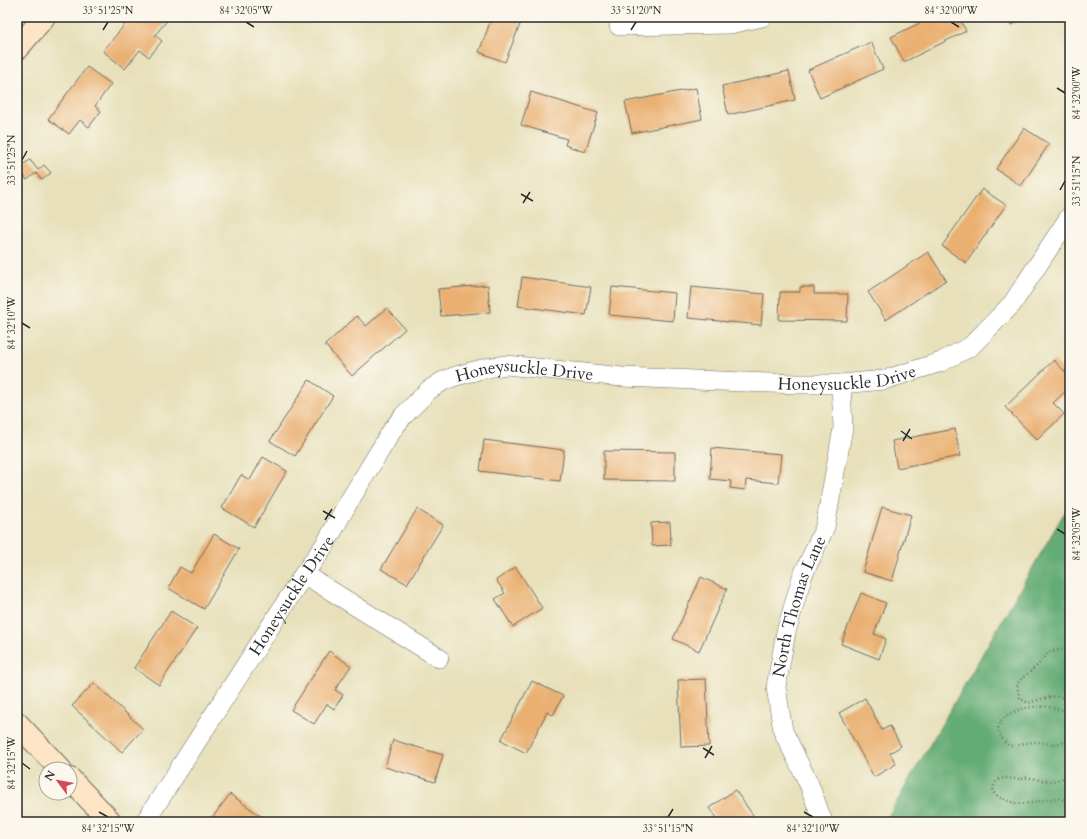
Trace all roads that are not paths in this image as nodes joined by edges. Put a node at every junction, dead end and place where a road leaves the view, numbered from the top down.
1 (44, 17) edge
2 (762, 17) edge
3 (619, 26) dead end
4 (17, 49) edge
5 (1070, 216) edge
6 (841, 384) junction
7 (304, 574) junction
8 (440, 658) dead end
9 (17, 723) edge
10 (53, 761) edge
11 (78, 787) edge
12 (111, 822) edge
13 (145, 822) edge
14 (823, 822) edge

1 - 4 street
2 - 3 street
5 - 6 street, Honeysuckle Drive
6 - 7 street, Honeysuckle Drive
6 - 14 street, North Thomas Lane
7 - 8 street
7 - 13 street, Honeysuckle Drive
9 - 10 street
11 - 12 street

